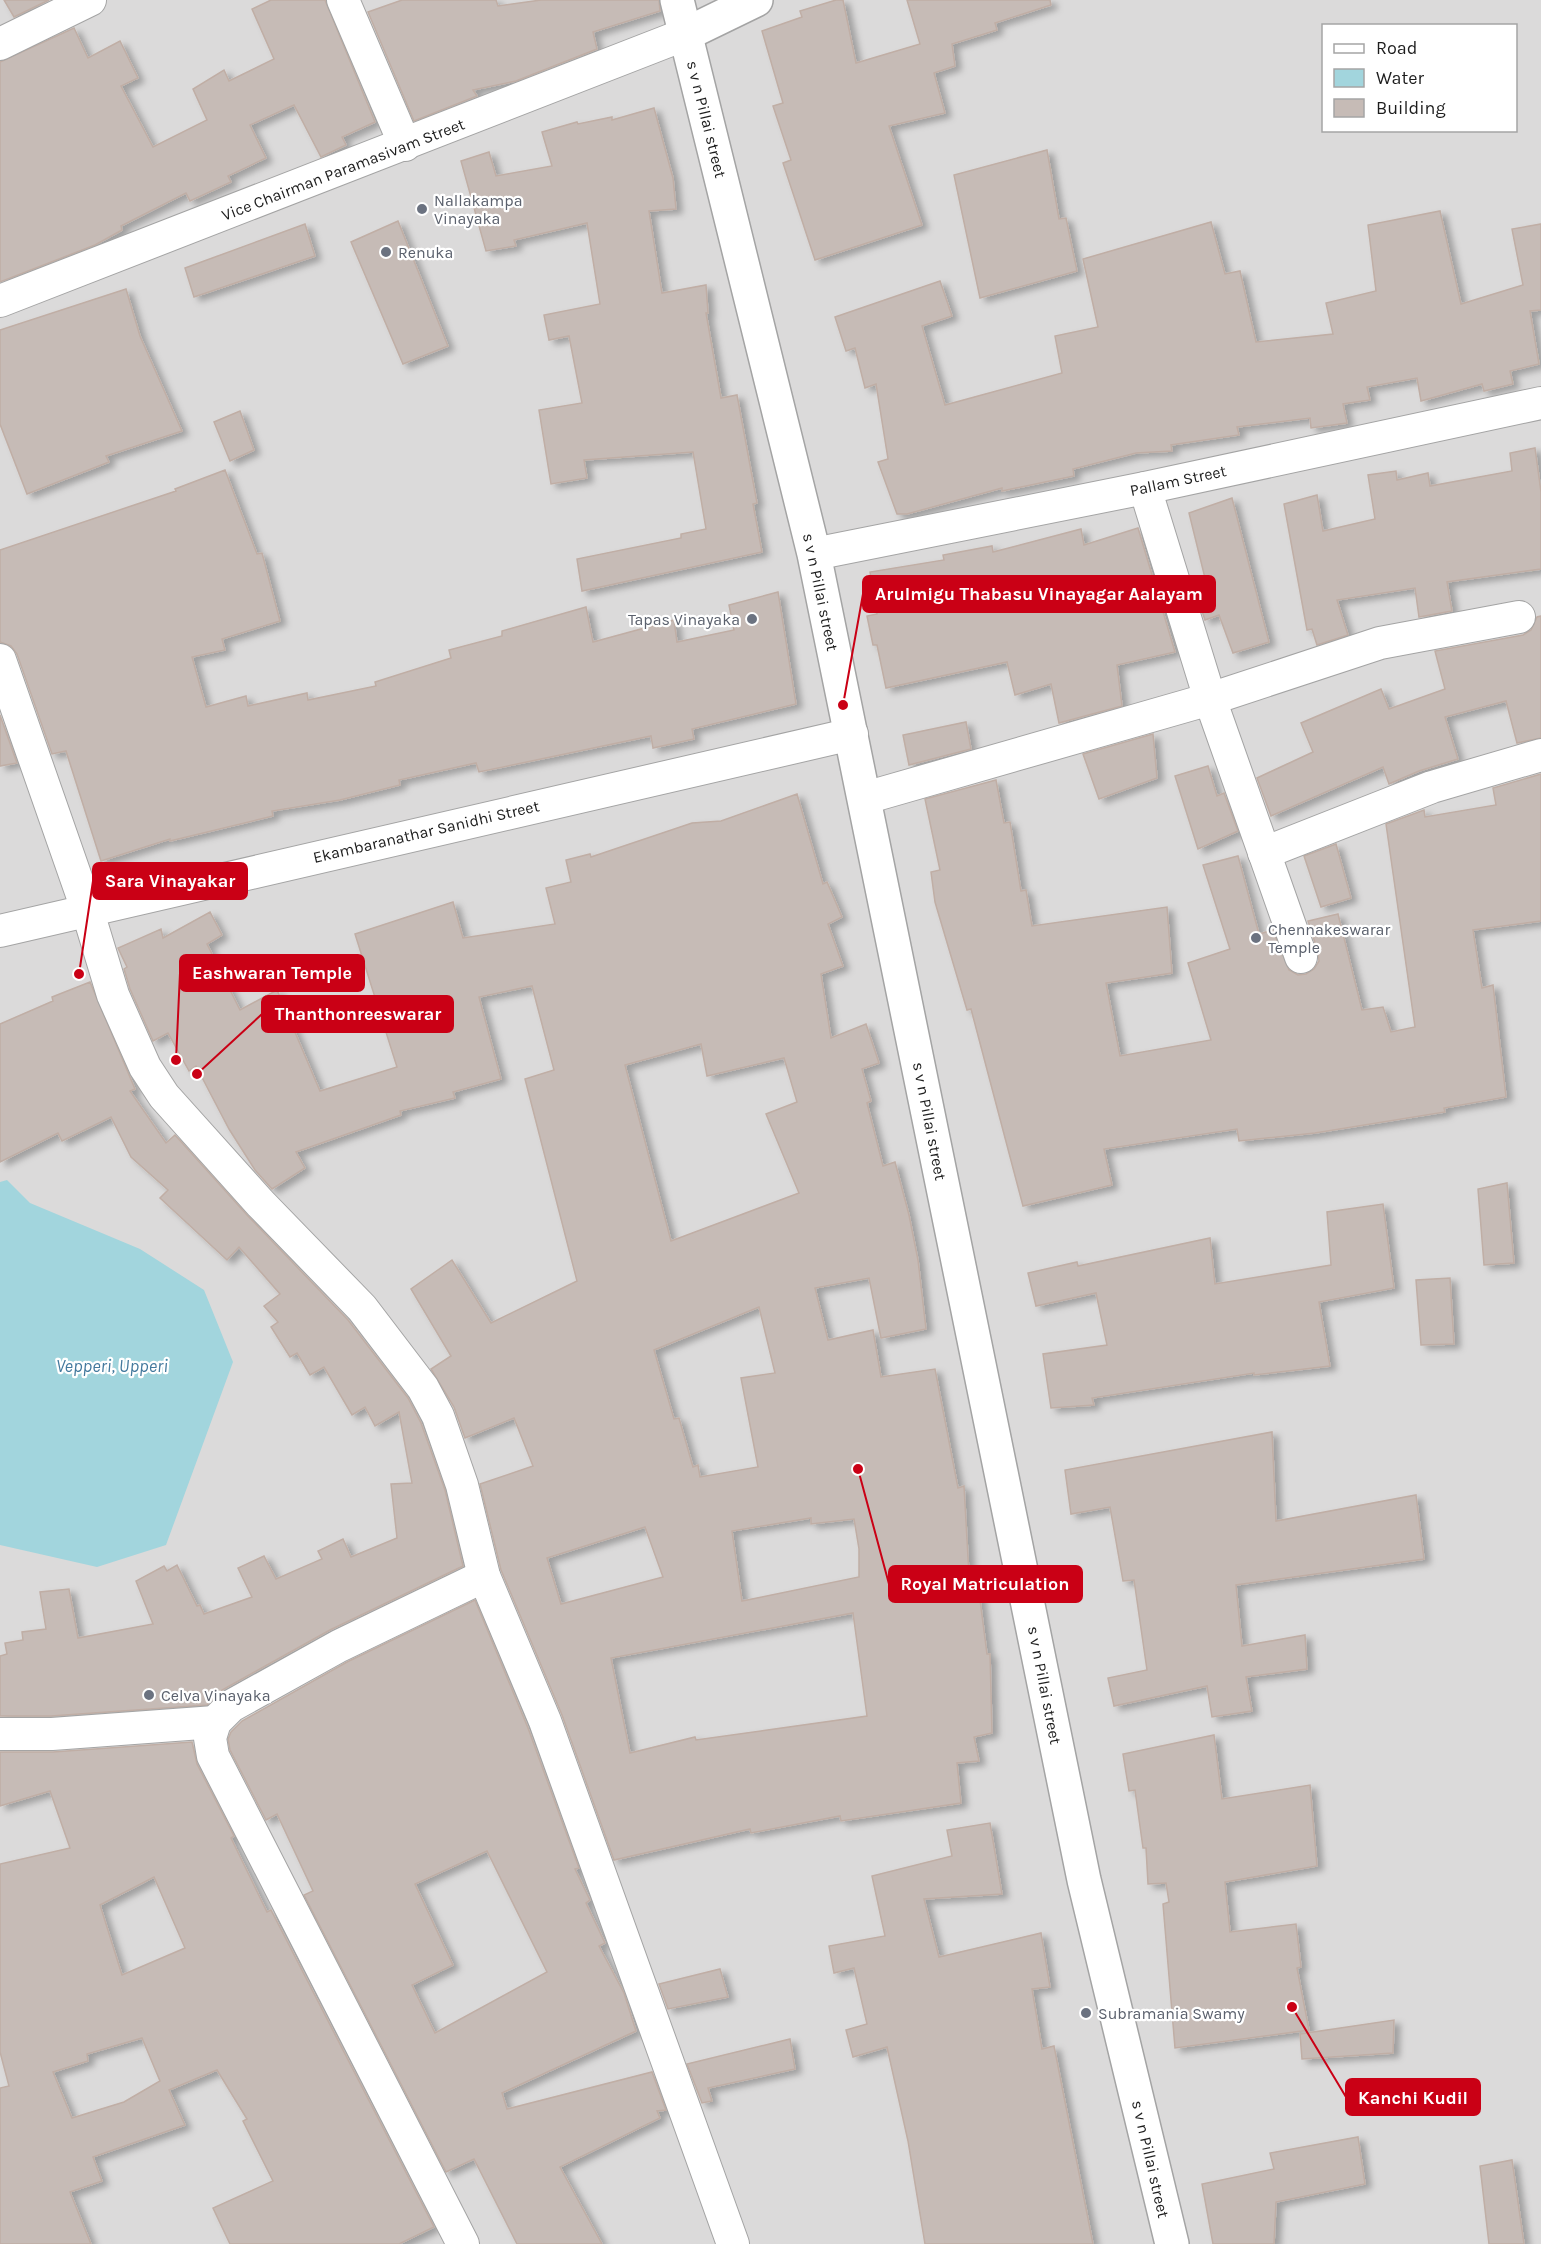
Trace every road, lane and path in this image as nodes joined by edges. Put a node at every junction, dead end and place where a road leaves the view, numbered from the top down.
1 (90, 0) edge
2 (343, 0) edge
3 (677, 0) edge
4 (756, 0) edge
5 (686, 34) junction
6 (0, 44) edge
7 (405, 145) junction
8 (0, 301) edge
9 (1541, 403) edge
10 (1145, 488) junction
11 (814, 554) junction
12 (1519, 617) dead end
13 (0, 660) edge
14 (1210, 699) junction
15 (852, 734) junction
16 (1541, 755) edge
17 (865, 798) junction
18 (1264, 853) junction
19 (87, 909) junction
20 (0, 931) edge
21 (1301, 957) dead end
22 (484, 1576) junction
23 (214, 1722) junction
24 (0, 1734) edge
25 (463, 2244) edge
26 (733, 2244) edge
27 (1172, 2244) edge

1 - 6 street
2 - 7 street
3 - 5 street, s v n Pillai street
4 - 5 street
5 - 7 street, Vice Chairman Paramasivam Street
5 - 11 street, s v n Pillai street
7 - 8 street, Vice Chairman Paramasivam Street
9 - 10 street, Pallam Street
10 - 11 street, Pallam Street
10 - 14 street
11 - 15 street, s v n Pillai street
12 - 14 street
13 - 19 street
14 - 17 street
14 - 18 street
15 - 17 street, s v n Pillai street
15 - 19 street, Ekambaranathar Sanidhi Street
16 - 18 street
17 - 27 street, s v n Pillai street
18 - 21 street
19 - 20 street, Ekambaranathar Sanidhi Street
19 - 22 street
22 - 23 street
22 - 26 street
23 - 24 street
23 - 25 street

